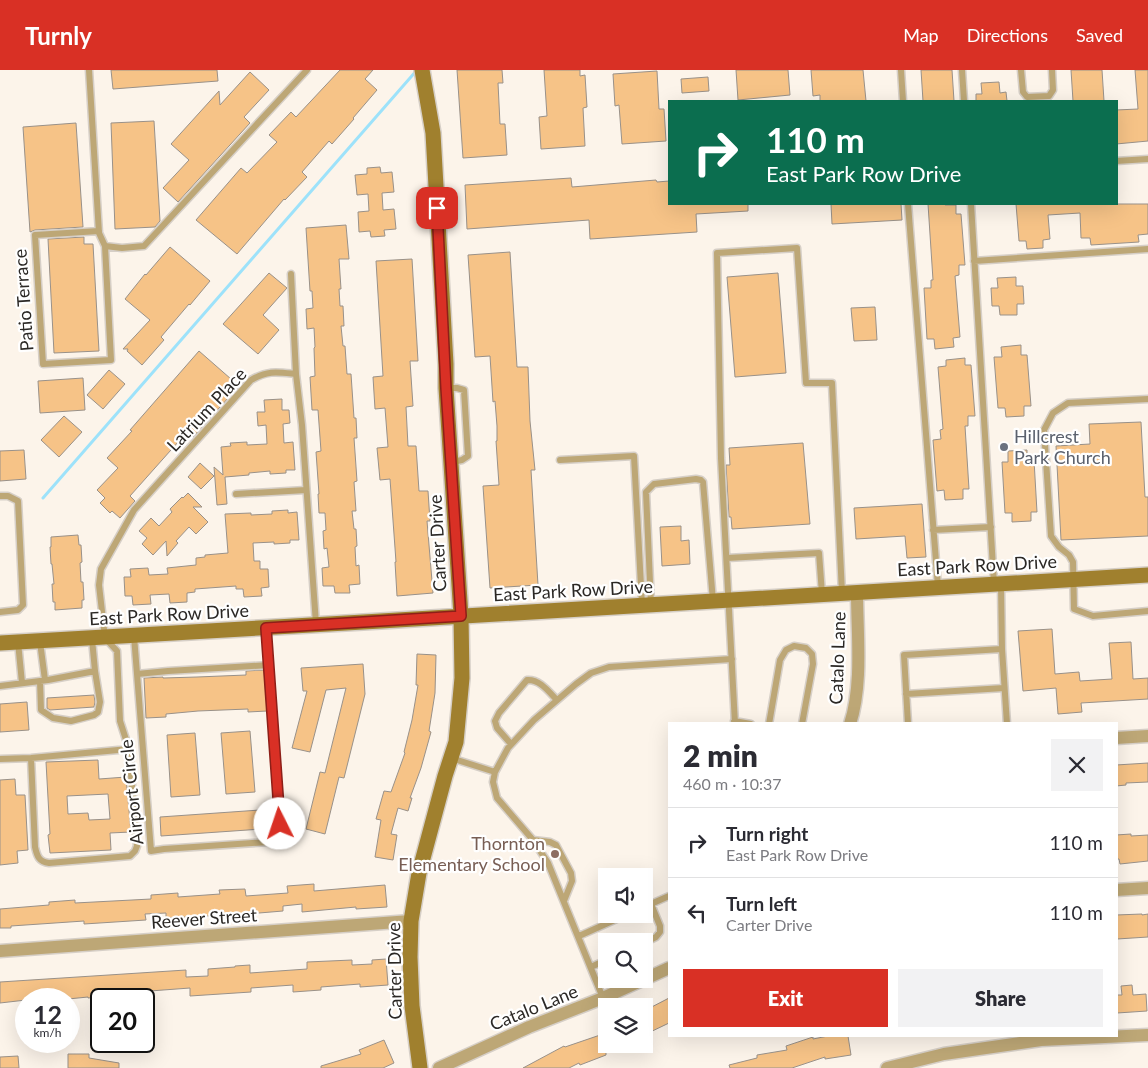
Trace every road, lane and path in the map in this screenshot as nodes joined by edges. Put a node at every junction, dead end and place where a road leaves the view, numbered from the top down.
1 (89, 70) edge
2 (307, 70) edge
3 (422, 70) edge
4 (901, 70) edge
5 (962, 70) edge
6 (1021, 70) edge
7 (1052, 70) edge
8 (903, 100) edge
9 (964, 100) edge
10 (1148, 159) edge
11 (1118, 162) edge
12 (908, 205) edge
13 (971, 205) edge
14 (99, 231) junction
15 (105, 246) junction
16 (1148, 249) edge
17 (974, 260) junction
18 (291, 274) dead end
19 (296, 374) junction
20 (1148, 399) edge
21 (560, 460) dead end
22 (306, 490) junction
23 (236, 494) dead end
24 (0, 496) edge
25 (991, 527) junction
26 (934, 530) junction
27 (727, 558) junction
28 (1148, 575) edge
29 (1074, 579) junction
30 (998, 584) junction
31 (938, 587) junction
32 (850, 593) junction
33 (822, 594) junction
34 (729, 600) junction
35 (713, 601) junction
36 (647, 605) junction
37 (1148, 611) edge
38 (0, 612) edge
39 (461, 616) junction
40 (317, 625) junction
41 (266, 628) junction
42 (134, 636) junction
43 (99, 638) junction
44 (40, 641) junction
45 (18, 642) junction
46 (0, 643) edge
47 (1002, 649) junction
48 (732, 659) junction
49 (269, 665) junction
50 (95, 671) junction
51 (137, 674) junction
52 (43, 680) junction
53 (22, 683) junction
54 (0, 686) edge
55 (1004, 688) junction
56 (906, 694) junction
57 (557, 700) junction
58 (734, 722) edge
59 (770, 722) edge
60 (802, 722) edge
61 (851, 722) edge
62 (908, 722) edge
63 (1006, 722) edge
64 (1148, 736) edge
65 (1118, 738) edge
66 (511, 744) junction
67 (129, 749) junction
68 (31, 758) junction
69 (451, 758) junction
70 (0, 759) edge
71 (495, 772) junction
72 (534, 840) junction
73 (1148, 888) edge
74 (1118, 890) edge
75 (668, 896) edge
76 (564, 901) junction
77 (653, 903) edge
78 (653, 909) edge
79 (411, 921) junction
80 (608, 923) edge
81 (579, 936) junction
82 (653, 938) edge
83 (0, 951) edge
84 (598, 964) edge
85 (592, 967) junction
86 (668, 968) edge
87 (603, 998) joint
88 (598, 1000) edge
89 (1148, 1035) edge
90 (1118, 1036) edge
91 (1105, 1037) edge
92 (420, 1068) edge
93 (439, 1068) edge
94 (887, 1068) edge

1 - 14 lane, Patio Terrace
2 - 15 lane
3 - 39 main road, Carter Drive
4 - 8 lane
5 - 9 lane
6 - 7 lane
10 - 11 lane
12 - 26 lane
13 - 17 lane
14 - 15 lane, Patio Terrace
14 - 15 lane, Patio Terrace
16 - 17 lane
17 - 25 lane
18 - 19 lane
19 - 22 lane
19 - 43 lane, Latrium Place
20 - 29 lane
21 - 36 lane
22 - 23 lane
22 - 40 lane
24 - 38 lane
25 - 26 lane
25 - 30 lane
26 - 31 lane
27 - 32 lane
27 - 33 lane
27 - 34 lane
28 - 29 main road, East Park Row Drive
29 - 30 main road, East Park Row Drive
29 - 37 lane
30 - 31 main road, East Park Row Drive
30 - 47 lane
31 - 32 main road, East Park Row Drive
32 - 33 main road, East Park Row Drive
32 - 61 street, Catalo Lane
33 - 34 main road, East Park Row Drive
34 - 35 main road, East Park Row Drive
34 - 48 lane
35 - 36 main road, East Park Row Drive
35 - 36 lane
36 - 39 main road, East Park Row Drive
39 - 40 main road, East Park Row Drive
39 - 69 main road, Carter Drive
40 - 41 main road, East Park Row Drive
41 - 42 main road, East Park Row Drive
41 - 49 lane, Airport Circle
42 - 43 main road, East Park Row Drive
42 - 51 lane, Airport Circle
43 - 44 main road, East Park Row Drive
43 - 50 lane, Latrium Place
43 - 67 lane, Airport Circle
44 - 45 main road, East Park Row Drive
44 - 52 lane
45 - 46 main road, East Park Row Drive
45 - 53 lane
47 - 55 lane
47 - 56 lane
48 - 57 lane
48 - 58 lane
49 - 51 lane
49 - 51 lane, Airport Circle
50 - 52 lane
50 - 52 lane, Latrium Place
52 - 53 lane
53 - 54 lane
55 - 56 lane
55 - 63 lane
56 - 62 lane
57 - 66 lane
57 - 66 lane
59 - 60 lane
64 - 65 street
66 - 71 lane
67 - 68 lane, Airport Circle
67 - 68 lane, Airport Circle
68 - 70 lane, Airport Circle
69 - 71 lane
69 - 79 main road, Carter Drive
71 - 72 lane
72 - 76 lane
72 - 76 lane
73 - 74 street
75 - 77 lane
76 - 81 lane
78 - 82 lane
79 - 83 street, Reever Street
79 - 92 main road, Carter Drive
80 - 81 lane
81 - 85 lane
84 - 85 lane
85 - 87 lane
86 - 87 street, Catalo Lane
88 - 93 street, Catalo Lane
89 - 90 street
91 - 94 street

